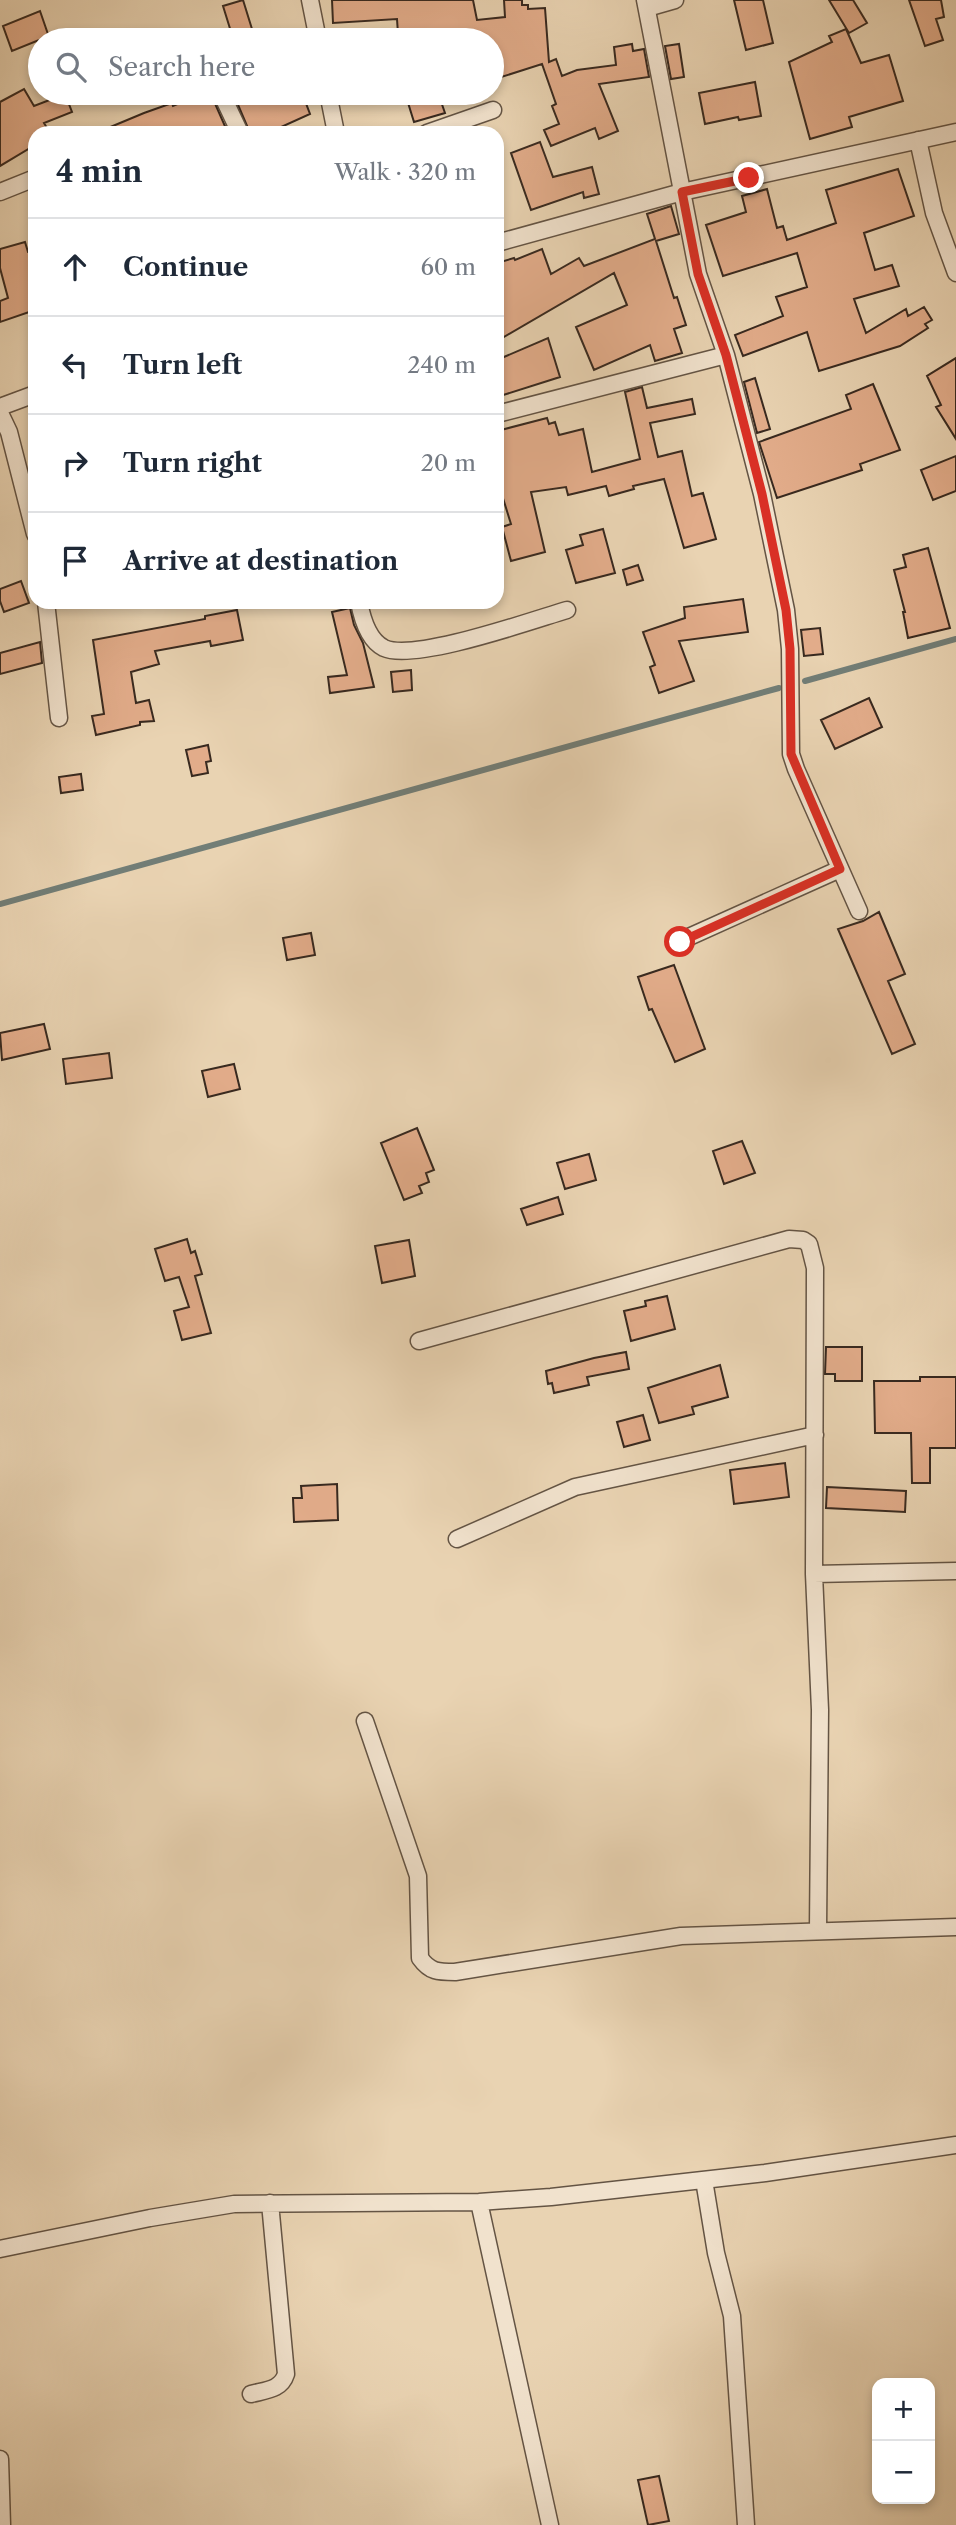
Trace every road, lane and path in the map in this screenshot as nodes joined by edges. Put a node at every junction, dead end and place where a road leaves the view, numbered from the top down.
1 (310, 0) edge
2 (675, 0) edge
3 (646, 4) edge
4 (315, 28) edge
5 (227, 105) edge
6 (330, 105) edge
7 (493, 110) dead end
8 (237, 126) edge
9 (335, 126) edge
10 (447, 126) edge
11 (956, 132) edge
12 (918, 140) junction
13 (28, 181) edge
14 (0, 192) edge
15 (682, 192) junction
16 (504, 241) edge
17 (956, 274) edge
18 (726, 355) junction
19 (28, 397) edge
20 (0, 407) edge
21 (504, 412) edge
22 (0, 413) edge
23 (28, 507) edge
24 (47, 609) edge
25 (360, 609) edge
26 (567, 610) dead end
27 (59, 718) dead end
28 (840, 869) junction
29 (859, 911) dead end
30 (680, 942) dead end
31 (419, 1341) dead end
32 (815, 1435) junction
33 (457, 1539) dead end
34 (956, 1571) edge
35 (814, 1574) junction
36 (365, 1721) dead end
37 (956, 1927) edge
38 (818, 1930) junction
39 (956, 2145) edge
40 (704, 2180) junction
41 (479, 2202) junction
42 (270, 2203) junction
43 (0, 2249) edge
44 (251, 2394) dead end
45 (0, 2459) edge
46 (2, 2525) edge
47 (550, 2525) edge
48 (746, 2525) edge

1 - 4 street
2 - 3 street
3 - 15 street
5 - 8 street
6 - 9 street
7 - 10 street
11 - 12 street
12 - 15 street
12 - 17 street
13 - 14 street
15 - 16 street
15 - 18 street
18 - 21 street
18 - 28 street
19 - 20 street
22 - 23 street
24 - 27 street
25 - 26 street
28 - 29 street
28 - 30 street
31 - 32 street
32 - 33 street
32 - 35 street
34 - 35 street
35 - 38 street
36 - 38 street
37 - 38 street
39 - 40 street
40 - 41 street
40 - 48 street
41 - 42 street
41 - 47 street
42 - 43 street
42 - 44 street
45 - 46 street

